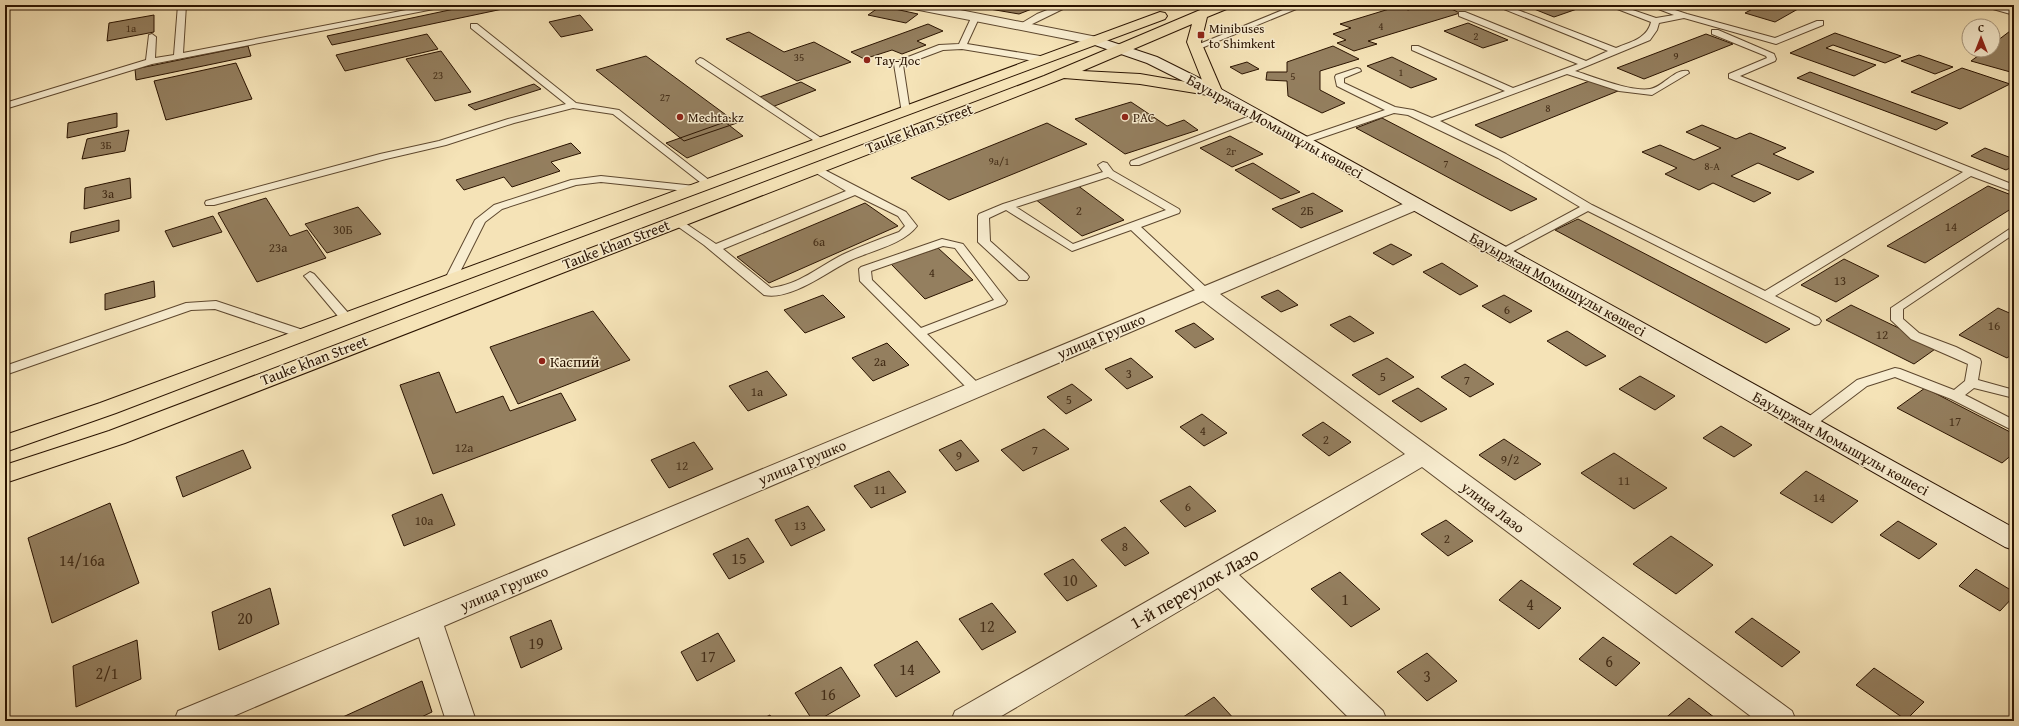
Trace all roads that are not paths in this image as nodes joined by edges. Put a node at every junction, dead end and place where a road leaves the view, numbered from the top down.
1 (182, 5) edge
2 (444, 5) edge
3 (1067, 5) edge
4 (1224, 5) edge
5 (1302, 5) edge
6 (1498, 5) edge
7 (1611, 5) edge
8 (1652, 5) edge
9 (1983, 5) edge
10 (922, 6) edge
11 (1195, 10) edge
12 (2014, 13) edge
13 (1462, 14) dead end
14 (1681, 17) junction
15 (975, 18) junction
16 (1655, 21) junction
17 (1820, 23) dead end
18 (474, 26) dead end
19 (1021, 26) junction
20 (152, 37) dead end
21 (1097, 41) junction
22 (962, 46) junction
23 (1196, 47) junction
24 (1122, 48) junction
25 (1415, 48) dead end
26 (1615, 51) junction
27 (178, 56) junction
28 (1040, 59) junction
29 (700, 61) dead end
30 (150, 62) junction
31 (1586, 64) junction
32 (1357, 71) dead end
33 (1566, 71) junction
34 (1685, 73) dead end
35 (1058, 74) junction
36 (1511, 90) junction
37 (1214, 91) junction
38 (573, 105) junction
39 (5, 106) edge
40 (1393, 110) junction
41 (905, 111) junction
42 (1258, 116) junction
43 (1432, 121) junction
44 (1303, 141) junction
45 (822, 142) junction
46 (1135, 162) dead end
47 (815, 168) junction
48 (1970, 172) junction
49 (702, 186) junction
50 (2014, 189) edge
51 (855, 191) junction
52 (210, 203) dead end
53 (1415, 204) junction
54 (1007, 206) junction
55 (1588, 208) junction
56 (675, 221) junction
57 (1133, 226) junction
58 (2014, 229) edge
59 (714, 249) junction
60 (1502, 253) junction
61 (310, 276) dead end
62 (1023, 277) dead end
63 (451, 279) junction
64 (1205, 292) junction
65 (1766, 296) junction
66 (346, 318) junction
67 (1815, 321) dead end
68 (918, 333) junction
69 (302, 334) junction
70 (5, 371) edge
71 (1971, 383) junction
72 (976, 389) junction
73 (2014, 394) edge
74 (1956, 396) junction
75 (1808, 424) junction
76 (2014, 426) edge
77 (5, 444) edge
78 (1423, 455) junction
79 (5, 474) edge
80 (2014, 540) edge
81 (1220, 573) junction
82 (428, 620) junction
83 (190, 721) edge
84 (461, 721) edge
85 (966, 721) edge
86 (1372, 721) edge
87 (1781, 721) edge

1 - 27 lane
2 - 27 lane
3 - 19 lane
4 - 11 main road, Tauke khan Street
5 - 23 lane
6 - 26 lane
7 - 16 lane
8 - 14 lane
9 - 12 lane
10 - 15 street, Бауыржан Момышұлы көшесі
11 - 21 main road, Tauke khan Street
11 - 23 main road
11 - 24 main road, Tauke khan Street
13 - 31 lane
14 - 16 lane
14 - 17 lane
14 - 48 lane
15 - 19 street, Бауыржан Момышұлы көшесі
15 - 22 lane
16 - 26 lane
18 - 38 lane
19 - 21 street, Бауыржан Момышұлы көшесі
20 - 30 lane
21 - 24 street, Бауыржан Момышұлы көшесі
21 - 28 main road, Tauke khan Street
22 - 28 lane
22 - 41 lane
23 - 37 main road
24 - 35 main road, Tauke khan Street
24 - 37 street, Бауыржан Момышұлы көшесі
25 - 36 lane
26 - 31 lane
27 - 30 lane
28 - 41 main road, Tauke khan Street
29 - 45 lane
30 - 39 lane
31 - 33 lane
32 - 40 lane
33 - 34 lane
33 - 36 lane
35 - 37 main road
35 - 47 main road, Tauke khan Street
36 - 43 lane
37 - 42 street, Бауыржан Момышұлы көшесі
38 - 49 lane
38 - 52 lane
40 - 43 lane
40 - 44 lane
41 - 45 main road, Tauke khan Street
42 - 44 street, Бауыржан Момышұлы көшесі
42 - 46 lane
43 - 55 lane
44 - 53 street, Бауыржан Момышұлы көшесі
45 - 49 main road, Tauke khan Street
47 - 51 lane
47 - 56 main road, Tauke khan Street
48 - 50 lane
48 - 65 lane
49 - 63 main road, Tauke khan Street
49 - 63 lane
51 - 59 lane
51 - 59 lane
53 - 60 street, Бауыржан Момышұлы көшесі
53 - 64 street, улица Грушко
54 - 57 lane
54 - 57 lane
54 - 62 lane
55 - 60 lane
55 - 65 lane
56 - 59 lane
56 - 79 main road, Tauke khan Street
57 - 64 lane
58 - 71 lane
60 - 75 street, Бауыржан Момышұлы көшесі
61 - 66 lane
63 - 66 main road, Tauke khan Street
64 - 72 street, улица Грушко
64 - 78 street, улица Лазо
65 - 67 lane
66 - 69 main road, Tauke khan Street
68 - 68 lane
68 - 72 lane
69 - 70 lane
69 - 77 main road, Tauke khan Street
71 - 73 lane
71 - 74 lane
72 - 82 street, улица Грушко
74 - 75 lane
74 - 76 lane
75 - 80 street, Бауыржан Момышұлы көшесі
78 - 81 street, 1-й переулок Лазо
78 - 87 street, улица Лазо
81 - 85 street, 1-й переулок Лазо
81 - 86 street
82 - 83 street, улица Грушко
82 - 84 street

